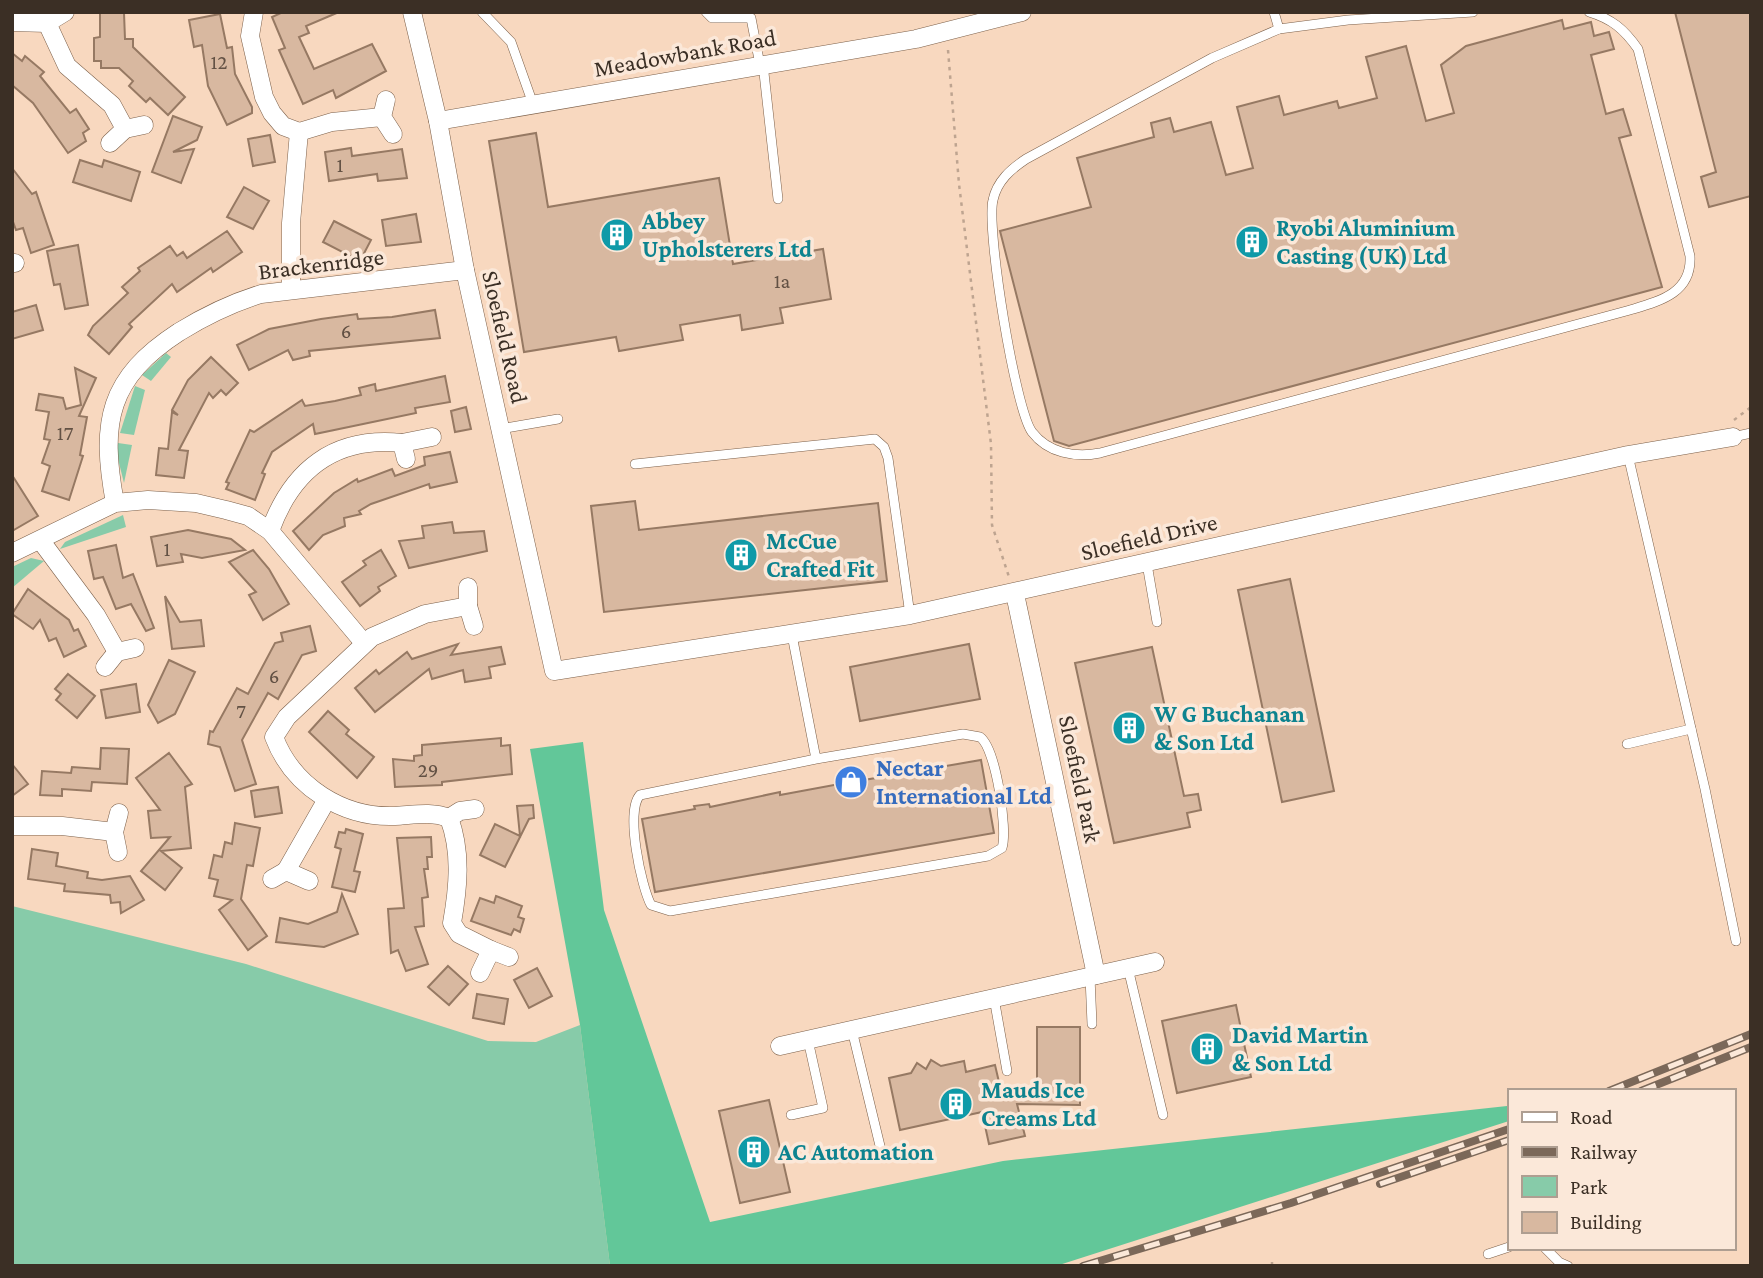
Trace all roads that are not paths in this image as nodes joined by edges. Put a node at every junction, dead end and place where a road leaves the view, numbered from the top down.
1 (65, 12) edge
2 (254, 12) edge
3 (412, 12) edge
4 (482, 12) edge
5 (706, 12) edge
6 (1022, 12) edge
7 (1274, 12) edge
8 (1473, 12) edge
9 (1589, 12) edge
10 (12, 22) edge
11 (47, 23) junction
12 (1279, 29) junction
13 (761, 65) junction
14 (533, 104) junction
15 (438, 121) junction
16 (144, 125) dead end
17 (125, 129) junction
18 (299, 132) junction
19 (393, 134) dead end
20 (110, 143) dead end
21 (778, 199) dead end
22 (465, 270) junction
23 (291, 289) junction
24 (558, 419) dead end
25 (500, 429) junction
26 (1742, 435) edge
27 (432, 437) dead end
28 (1628, 455) junction
29 (635, 464) dead end
30 (115, 503) junction
31 (270, 531) junction
32 (41, 541) junction
33 (12, 553) edge
34 (1147, 564) junction
35 (468, 587) dead end
36 (1015, 594) junction
37 (468, 606) junction
38 (910, 615) junction
39 (1157, 622) dead end
40 (474, 626) dead end
41 (792, 635) junction
42 (363, 643) junction
43 (135, 648) dead end
44 (117, 652) junction
45 (105, 667) dead end
46 (554, 671) joint
47 (1690, 729) junction
48 (1627, 744) dead end
49 (816, 759) junction
50 (326, 801) junction
51 (475, 809) dead end
52 (119, 813) dead end
53 (449, 818) junction
54 (12, 826) edge
55 (114, 831) junction
56 (118, 852) dead end
57 (309, 881) dead end
58 (1736, 940) dead end
59 (491, 950) junction
60 (509, 957) dead end
61 (1155, 962) dead end
62 (1128, 968) junction
63 (480, 973) dead end
64 (1093, 976) junction
65 (994, 998) junction
66 (1092, 1024) dead end
67 (852, 1030) junction
68 (808, 1040) junction
69 (780, 1046) dead end
70 (1007, 1071) dead end
71 (791, 1115) dead end
72 (1163, 1115) dead end
73 (881, 1150) dead end
74 (1508, 1247) edge
75 (1548, 1250) edge
76 (1488, 1254) dead end
77 (1568, 1266) edge

1 - 11 street
2 - 18 street
3 - 15 street, Sloefield Road
4 - 14 lane
5 - 13 lane
6 - 13 street, Meadowbank Road
7 - 12 lane
8 - 12 lane
9 - 12 lane
10 - 11 street
11 - 17 street
13 - 14 street, Meadowbank Road
13 - 21 lane
14 - 15 street, Meadowbank Road
15 - 22 street, Sloefield Road
16 - 17 street
17 - 20 street
18 - 19 street
18 - 23 street
22 - 23 street, Brackenridge
22 - 25 street, Sloefield Road
23 - 30 street, Brackenridge
24 - 25 lane
25 - 46 street, Sloefield Road
26 - 28 street, Sloefield Drive
27 - 31 street
28 - 34 street, Sloefield Drive
28 - 47 lane
29 - 38 lane
30 - 31 street
30 - 32 street
31 - 42 street
32 - 33 street
32 - 44 street
34 - 36 street, Sloefield Drive
34 - 39 lane
35 - 37 street
36 - 38 street, Sloefield Drive
36 - 64 street, Sloefield Park
37 - 40 street
37 - 42 street
38 - 41 street, Sloefield Drive
41 - 46 street, Sloefield Drive
41 - 49 lane
42 - 50 street
43 - 44 street
44 - 45 street
47 - 48 lane
47 - 58 lane
49 - 49 lane
50 - 53 street
50 - 57 street
51 - 53 street
52 - 55 street
53 - 59 street
54 - 55 street
55 - 56 street
59 - 60 street
59 - 63 street
61 - 62 street
62 - 64 street
62 - 72 lane
64 - 65 street
64 - 66 lane
65 - 67 street
65 - 70 lane
67 - 68 street
67 - 73 lane
68 - 69 street
68 - 71 lane
74 - 76 lane
75 - 77 lane

